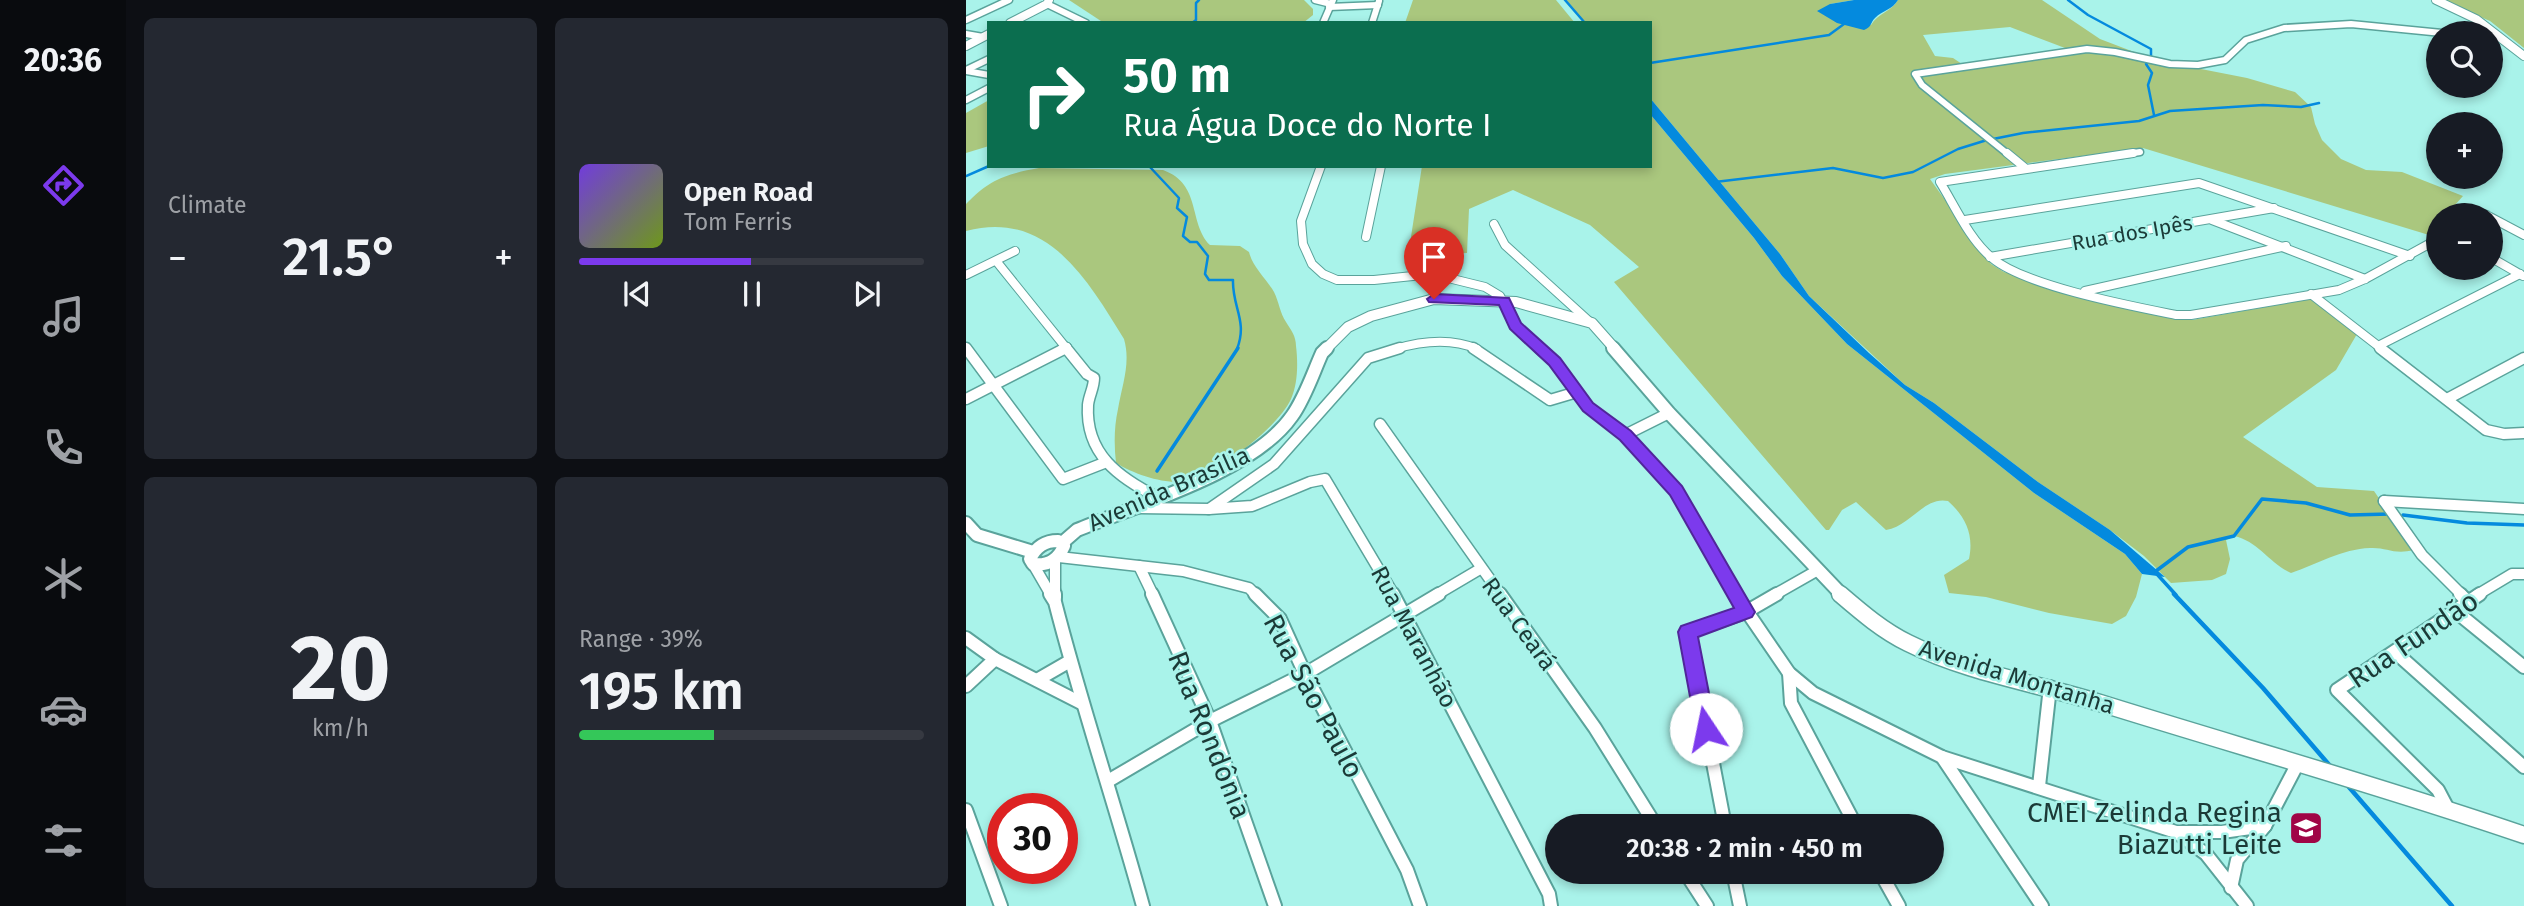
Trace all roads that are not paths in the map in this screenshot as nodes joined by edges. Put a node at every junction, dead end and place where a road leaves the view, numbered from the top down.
1 (1009, 0) edge
2 (1315, 0) edge
3 (2436, 0) edge
4 (1048, 2) edge
5 (1379, 2) edge
6 (1331, 3) edge
7 (966, 20) edge
8 (1014, 21) edge
9 (1082, 21) edge
10 (1323, 21) edge
11 (1373, 21) edge
12 (2426, 31) edge
13 (966, 34) edge
14 (986, 35) edge
15 (2504, 39) joint
16 (966, 46) edge
17 (2524, 56) edge
18 (987, 60) edge
19 (966, 71) edge
20 (987, 75) edge
21 (987, 89) edge
22 (966, 100) edge
23 (2140, 152) dead end
24 (2024, 167) junction
25 (1320, 168) edge
26 (1381, 168) edge
27 (2275, 208) junction
28 (1965, 220) junction
29 (2211, 220) junction
30 (1494, 224) dead end
31 (2503, 224) edge
32 (2524, 235) edge
33 (1366, 237) dead end
34 (2286, 246) junction
35 (2426, 246) edge
36 (1015, 251) dead end
37 (2410, 256) junction
38 (1990, 257) junction
39 (997, 262) junction
40 (2503, 264) edge
41 (966, 275) edge
42 (2522, 275) edge
43 (2365, 279) junction
44 (1485, 288) junction
45 (2081, 292) junction
46 (2311, 294) junction
47 (1475, 299) junction
48 (1504, 301) junction
49 (1592, 323) junction
50 (2378, 345) junction
51 (1067, 347) junction
52 (966, 348) edge
53 (2524, 358) edge
54 (994, 386) junction
55 (1577, 392) junction
56 (966, 399) edge
57 (2447, 400) junction
58 (1669, 413) junction
59 (1380, 424) dead end
60 (2524, 433) edge
61 (1625, 435) junction
62 (1104, 463) junction
63 (1159, 498) junction
64 (1136, 507) junction
65 (1209, 509) junction
66 (2524, 509) edge
67 (966, 523) edge
68 (1059, 553) junction
69 (1033, 558) junction
70 (1139, 566) junction
71 (1480, 569) junction
72 (1818, 570) junction
73 (2524, 574) edge
74 (1055, 602) junction
75 (2468, 602) junction
76 (2454, 610) junction
77 (1746, 612) junction
78 (1404, 613) junction
79 (966, 638) edge
80 (2395, 652) junction
81 (995, 659) junction
82 (1070, 661) junction
83 (2524, 667) edge
84 (1789, 673) junction
85 (1305, 674) junction
86 (1037, 680) junction
87 (966, 686) edge
88 (2050, 687) junction
89 (1081, 703) junction
90 (1210, 721) junction
91 (1942, 757) junction
92 (2297, 765) junction
93 (2524, 767) edge
94 (1108, 781) junction
95 (2039, 786) junction
96 (2448, 809) junction
97 (966, 810) edge
98 (1649, 814) edge
99 (1723, 814) edge
100 (1850, 814) edge
101 (2265, 826) junction
102 (2176, 831) junction
103 (2524, 835) edge
104 (1693, 884) edge
105 (1735, 884) edge
106 (1887, 884) edge
107 (2231, 888) junction
108 (1001, 906) edge
109 (1143, 906) edge
110 (1275, 906) edge
111 (1420, 906) edge
112 (1551, 906) edge
113 (1707, 906) edge
114 (1740, 906) edge
115 (1899, 906) edge
116 (2042, 906) edge
117 (2247, 906) edge

1 - 7 street
2 - 6 street
3 - 15 street
4 - 8 street
4 - 9 street
5 - 6 street
5 - 11 street
6 - 10 street
12 - 24 street
13 - 14 street
14 - 16 street
15 - 17 street
18 - 19 street
19 - 20 street
21 - 22 street
23 - 24 street
24 - 28 street
25 - 44 street
26 - 33 street
27 - 28 street
27 - 29 street, Rua dos Ipês
27 - 37 street
28 - 38 street
29 - 34 street
29 - 38 street, Rua dos Ipês
30 - 49 street
31 - 32 street
34 - 43 street
34 - 45 street
35 - 37 street
36 - 39 street
37 - 43 street
38 - 45 street
39 - 41 street
39 - 51 street
40 - 42 street
42 - 50 street
43 - 46 street
44 - 47 street
44 - 48 street
45 - 46 street
46 - 50 street
47 - 48 street, Avenida Brasília
47 - 63 street, Avenida Brasília
48 - 49 street
48 - 55 street
49 - 58 street, Avenida Montanha
50 - 57 street
51 - 54 street
51 - 62 street
52 - 54 street
53 - 57 street
54 - 56 street
54 - 62 street
55 - 61 street
55 - 65 street
57 - 60 street
58 - 61 street
58 - 72 street, Avenida Montanha
59 - 71 street, Rua Ceará
61 - 77 street
62 - 63 street
63 - 64 street, Avenida Brasília
64 - 65 street
64 - 68 street, Avenida Brasília
65 - 78 street, Rua Maranhão
66 - 75 street
67 - 69 street
68 - 69 street
68 - 69 street
68 - 70 street, Rua São Paulo
68 - 74 street
69 - 74 street
70 - 85 street, Rua São Paulo
70 - 90 street, Rua Rondônia
71 - 78 street
71 - 98 street, Rua Ceará
72 - 77 street
72 - 88 street, Avenida Montanha
73 - 75 street, Rua Fundão
74 - 82 street
75 - 76 street, Rua Fundão
76 - 80 street, Rua Fundão
76 - 83 street
77 - 84 street
77 - 99 street
78 - 85 street
78 - 112 street, Rua Maranhão
79 - 81 street
80 - 93 street
80 - 96 street, Rua Fundão
81 - 86 street
81 - 87 street
82 - 86 street
82 - 89 street
84 - 91 street
84 - 100 street
85 - 90 street
85 - 111 street, Rua São Paulo
86 - 89 street
88 - 92 street, Avenida Montanha
88 - 95 street
89 - 94 street
90 - 94 street
90 - 110 street, Rua Rondônia
91 - 95 street
91 - 116 street
92 - 96 street, Avenida Montanha
92 - 101 street
94 - 109 street
95 - 102 street
96 - 103 street, Avenida Montanha
97 - 108 street
101 - 102 street
101 - 107 street
102 - 107 street
104 - 113 street
105 - 114 street
106 - 115 street
107 - 117 street

